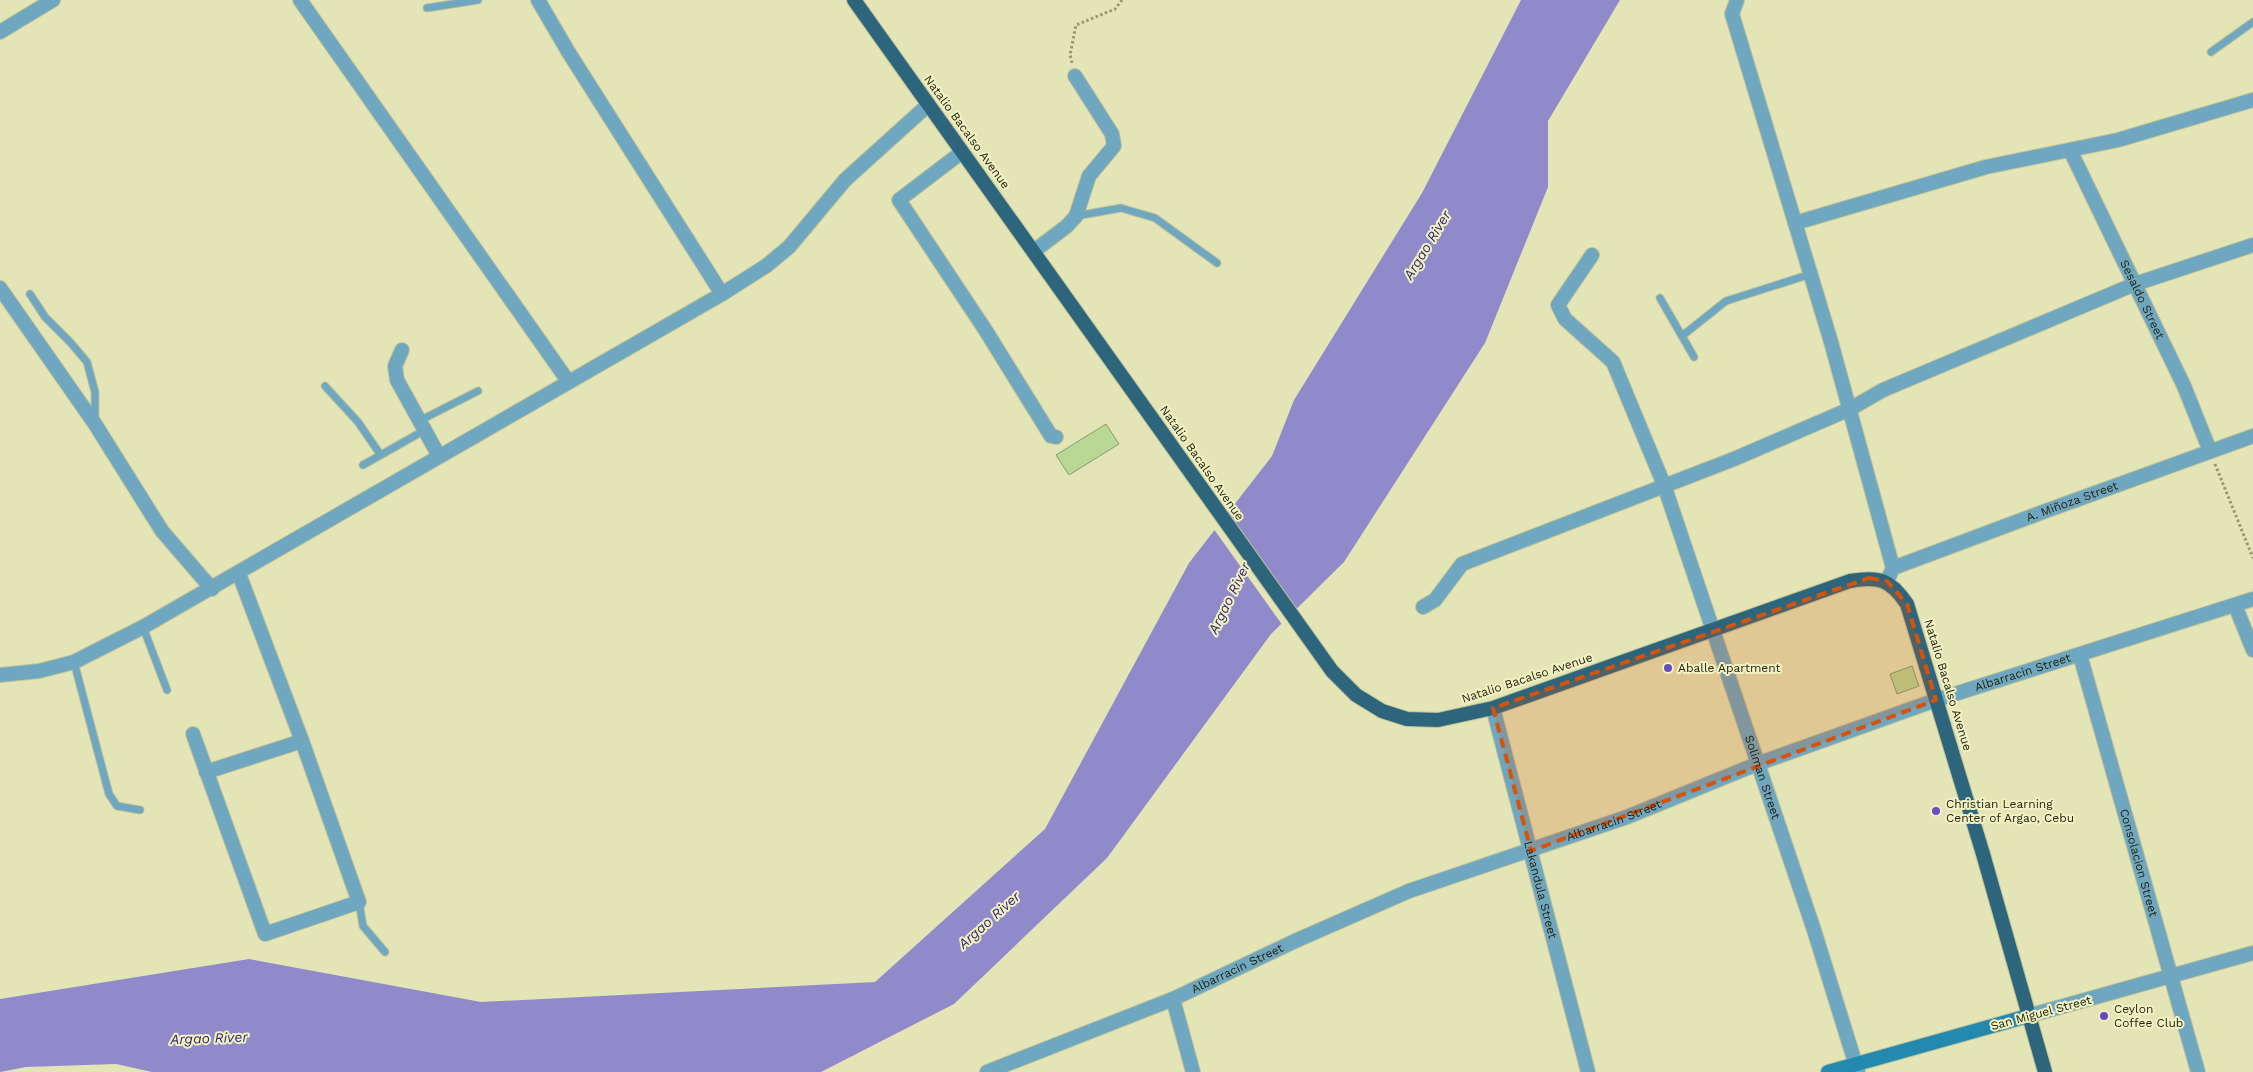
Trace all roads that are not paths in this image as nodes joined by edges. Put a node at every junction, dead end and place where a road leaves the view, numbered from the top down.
1 (53, 0) edge
2 (300, 0) edge
3 (478, 0) edge
4 (538, 0) edge
5 (854, 0) edge
6 (1737, 0) edge
7 (427, 8) dead end
8 (2253, 22) edge
9 (0, 32) edge
10 (2211, 52) dead end
11 (1076, 76) road end
12 (2253, 100) edge
13 (928, 105) junction
14 (2070, 150) junction
15 (962, 152) junction
16 (1076, 216) junction
17 (1795, 223) junction
18 (2253, 245) edge
19 (1034, 251) junction
20 (1592, 255) dead end
21 (1217, 263) dead end
22 (1811, 274) junction
23 (2135, 284) junction
24 (0, 288) edge
25 (30, 294) dead end
26 (722, 294) junction
27 (1660, 298) dead end
28 (1682, 336) junction
29 (402, 350) dead end
30 (1694, 357) dead end
31 (568, 381) junction
32 (325, 386) dead end
33 (478, 391) dead end
34 (1850, 409) junction
35 (95, 424) junction
36 (422, 426) junction
37 (2253, 436) edge
38 (1056, 438) dead end
39 (2210, 451) junction
40 (380, 454) junction
41 (439, 456) junction
42 (362, 465) dead end
43 (1664, 486) junction
44 (1893, 568) junction
45 (240, 574) junction
46 (1887, 581) junction
47 (212, 589) junction
48 (2253, 599) edge
49 (2235, 605) junction
50 (1423, 607) dead end
51 (143, 628) junction
52 (1712, 630) junction
53 (2253, 650) edge
54 (2080, 655) junction
55 (74, 662) junction
56 (0, 675) edge
57 (167, 690) dead end
58 (1936, 700) junction
59 (1493, 708) junction
60 (193, 734) dead end
61 (302, 741) junction
62 (1757, 764) junction
63 (206, 772) junction
64 (140, 810) dead end
65 (1531, 851) junction
66 (359, 902) junction
67 (385, 952) dead end
68 (2253, 953) edge
69 (2172, 977) junction
70 (1173, 999) junction
71 (2028, 1016) junction
72 (1857, 1068) edge
73 (987, 1072) edge
74 (1193, 1072) edge
75 (1588, 1072) edge
76 (1828, 1072) edge
77 (2045, 1072) edge
78 (2198, 1072) edge

1 - 9 street
2 - 31 street
3 - 7 lane
4 - 26 street
5 - 13 highway, Natalio Bacalso Avenue
6 - 17 street
8 - 10 lane
11 - 16 street
12 - 14 street
13 - 15 highway, Natalio Bacalso Avenue
13 - 26 street
14 - 17 street
14 - 23 street, Sesaldo Street
15 - 19 highway, Natalio Bacalso Avenue
15 - 38 street
16 - 19 street
16 - 21 lane
17 - 22 street
18 - 23 street
19 - 59 highway, Natalio Bacalso Avenue
20 - 43 street, Soliman Street
22 - 28 lane
22 - 34 street
23 - 34 street
23 - 39 street, Sesaldo Street
24 - 35 street
25 - 35 lane
26 - 31 street
27 - 28 lane
28 - 30 lane
29 - 36 street
31 - 41 street
32 - 40 lane
33 - 36 lane
34 - 43 street
34 - 44 street
35 - 47 street
36 - 40 lane
36 - 41 street
37 - 39 street, A. Miñoza Street
39 - 44 street, A. Miñoza Street
40 - 42 lane
41 - 45 street
43 - 50 street
43 - 52 street, Soliman Street
44 - 46 street
45 - 47 street
45 - 61 street
46 - 52 highway, Natalio Bacalso Avenue
46 - 58 highway, Natalio Bacalso Avenue
47 - 51 street
48 - 49 street, Albarracin Street
49 - 53 street
49 - 54 street, Albarracin Street
51 - 55 street
51 - 57 lane
52 - 59 highway, Natalio Bacalso Avenue
52 - 62 street, Soliman Street
54 - 58 street, Albarracin Street
54 - 69 street, Consolacion Street
55 - 56 street
55 - 64 lane
58 - 62 street, Albarracin Street
58 - 71 highway, Natalio Bacalso Avenue
59 - 65 street, Lakandula Street
60 - 63 street
61 - 63 street
61 - 66 street
62 - 65 street, Albarracin Street
62 - 72 street, Soliman Street
63 - 66 street
65 - 70 street, Albarracin Street
65 - 75 street, Lakandula Street
66 - 67 lane
68 - 69 street, San Miguel Street
69 - 71 street, San Miguel Street
69 - 78 street, Consolacion Street
70 - 73 street, Albarracin Street
70 - 74 street
71 - 72 main road, San Miguel Street
71 - 77 highway, Natalio Bacalso Avenue
72 - 76 main road, San Miguel Street

